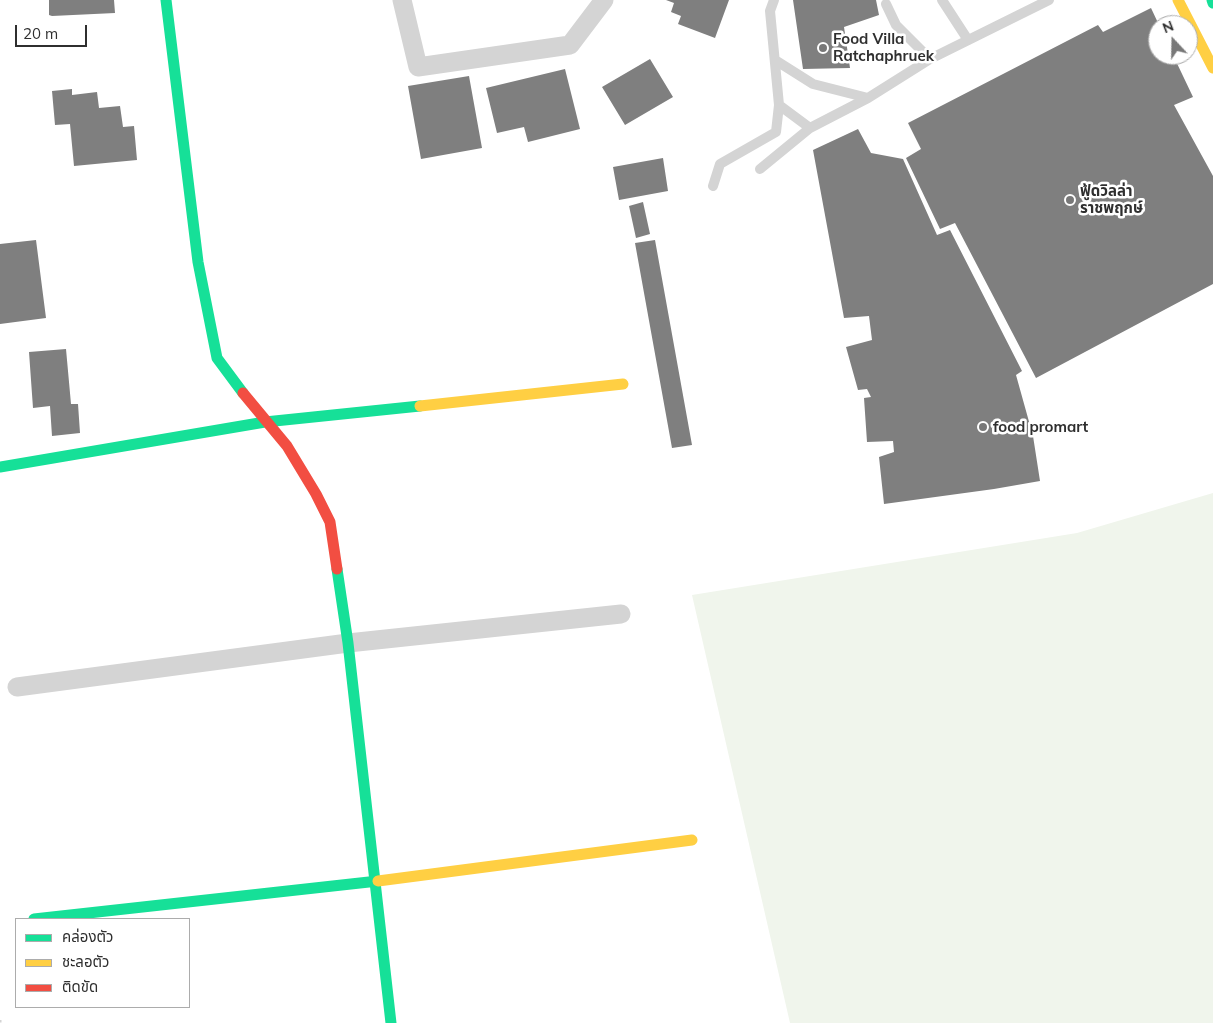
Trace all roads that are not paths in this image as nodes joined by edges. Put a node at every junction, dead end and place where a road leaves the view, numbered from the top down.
1 (166, 0) edge
2 (402, 0) edge
3 (604, 0) edge
4 (774, 0) edge
5 (942, 0) edge
6 (1049, 0) edge
7 (1178, 0) edge
8 (887, 1) edge
9 (968, 40) junction
10 (930, 59) junction
11 (775, 60) junction
12 (1213, 68) edge
13 (868, 98) junction
14 (779, 105) junction
15 (810, 128) junction
16 (760, 169) dead end
17 (713, 186) dead end
18 (623, 384) dead end
19 (265, 422) junction
20 (0, 467) edge
21 (621, 614) dead end
22 (348, 643) junction
23 (17, 687) dead end
24 (692, 840) dead end
25 (375, 881) junction
26 (43, 918) edge
27 (392, 1023) edge

1 - 19 street
2 - 3 street
4 - 11 lane
5 - 9 lane
6 - 9 lane
7 - 12 street
8 - 10 lane
9 - 10 lane
10 - 13 lane
11 - 13 lane
11 - 14 lane
13 - 15 lane
14 - 15 lane
14 - 17 lane
15 - 16 lane
18 - 19 street
19 - 20 street
19 - 22 street
21 - 22 street
22 - 23 street
22 - 25 street
24 - 25 street
25 - 26 street
25 - 27 street

